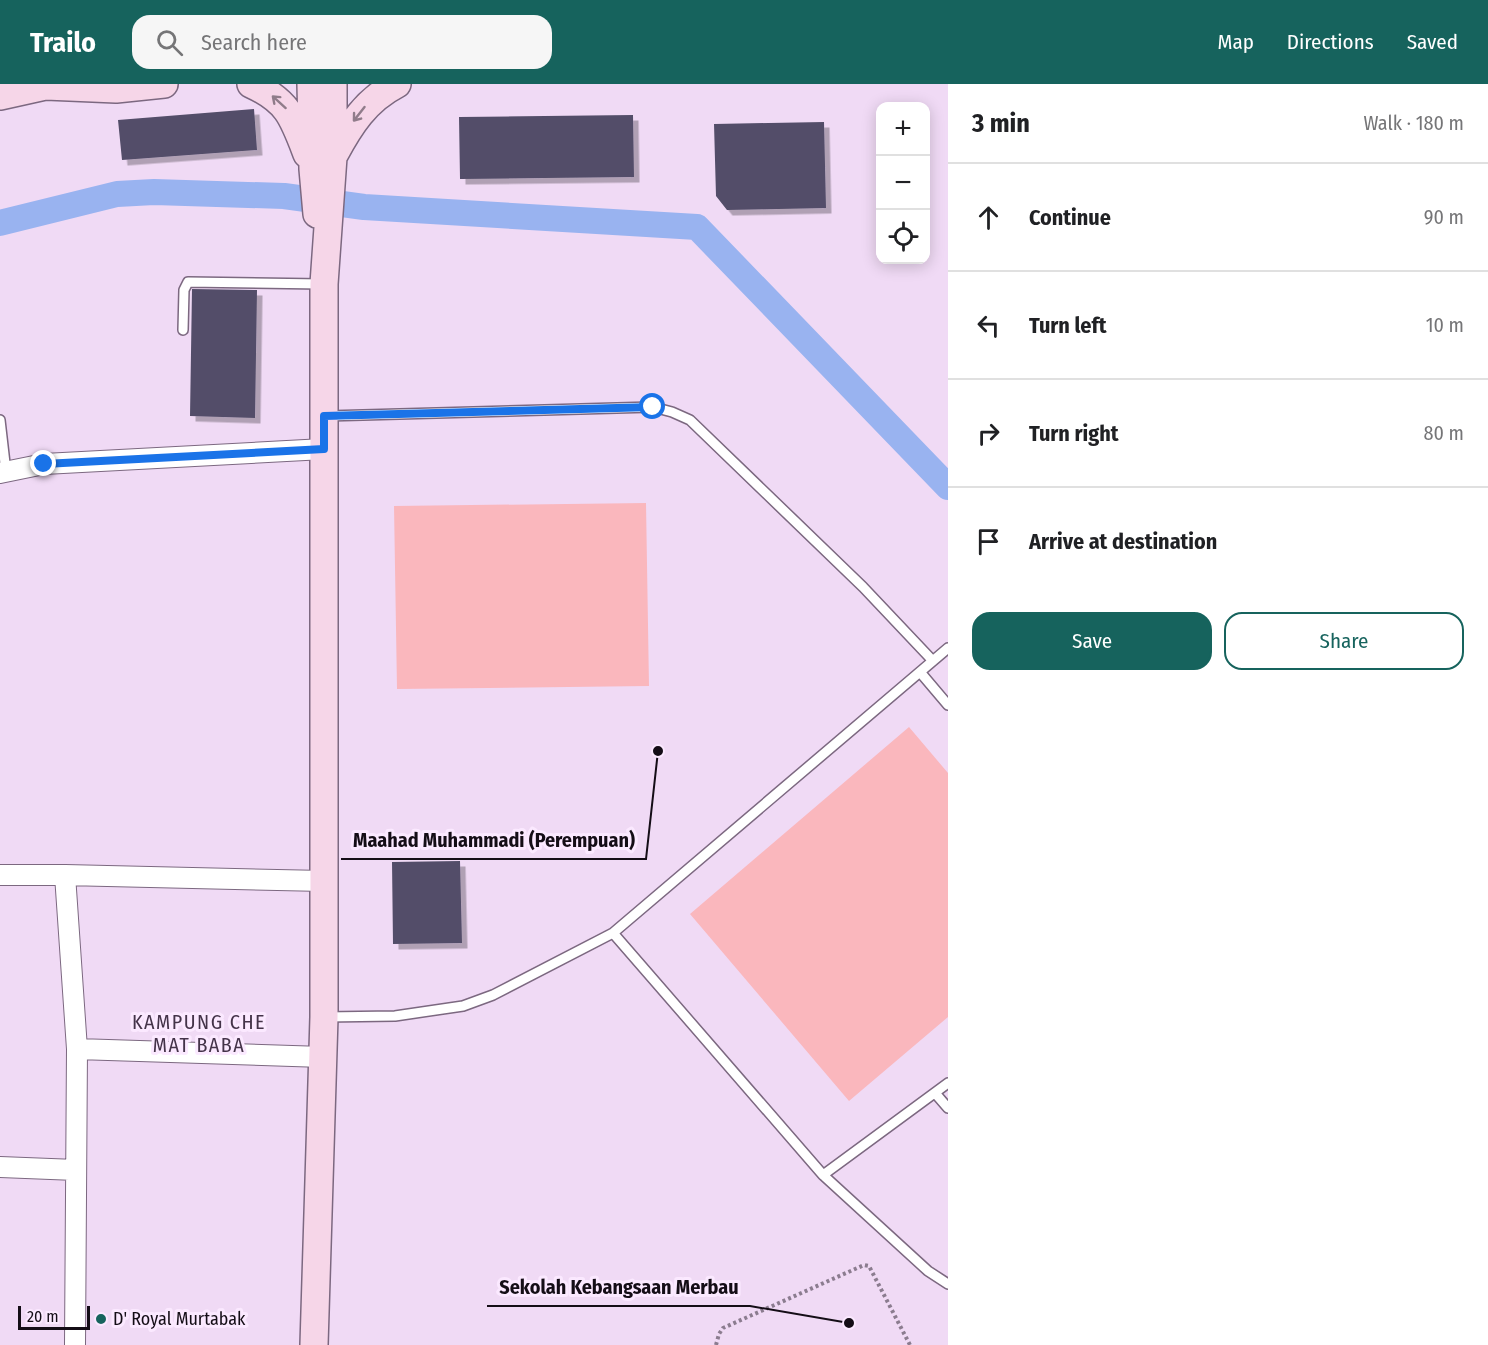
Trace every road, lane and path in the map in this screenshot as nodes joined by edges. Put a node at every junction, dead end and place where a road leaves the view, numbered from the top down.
1 (164, 84) edge
2 (251, 84) edge
3 (311, 84) edge
4 (333, 84) edge
5 (397, 84) edge
6 (50, 85) edge
7 (0, 96) edge
8 (323, 170) junction
9 (324, 284) junction
10 (183, 330) dead end
11 (324, 416) junction
12 (0, 420) edge
13 (324, 449) junction
14 (3, 472) edge
15 (948, 648) edge
16 (933, 661) junction
17 (920, 672) junction
18 (948, 705) edge
19 (0, 875) edge
20 (65, 875) junction
21 (324, 881) junction
22 (613, 933) junction
23 (324, 1017) junction
24 (77, 1049) junction
25 (323, 1057) junction
26 (948, 1083) edge
27 (935, 1093) junction
28 (948, 1108) edge
29 (0, 1167) edge
30 (76, 1170) junction
31 (823, 1175) junction
32 (948, 1284) edge
33 (75, 1345) edge
34 (314, 1345) edge
35 (716, 1345) edge
36 (910, 1345) edge

1 - 6 main road
8 -> 2 main road
3 - 8 main road
4 - 8 main road
5 -> 8 main road
6 - 7 main road
8 - 9 main road
9 - 10 lane
9 - 11 main road
11 - 13 main road
11 - 16 lane
12 - 14 lane
13 - 14 street
13 - 21 main road
15 - 16 lane
16 - 17 lane
17 - 18 lane
17 - 22 lane
19 - 20 street
20 - 21 street
20 - 24 street
21 - 23 main road
22 - 23 lane
22 - 31 lane
23 - 25 main road
24 - 25 street
24 - 30 street
25 - 34 main road
26 - 27 lane
27 - 28 lane
27 - 31 lane
29 - 30 street
30 - 33 street
31 - 32 lane
35 - 36 path

